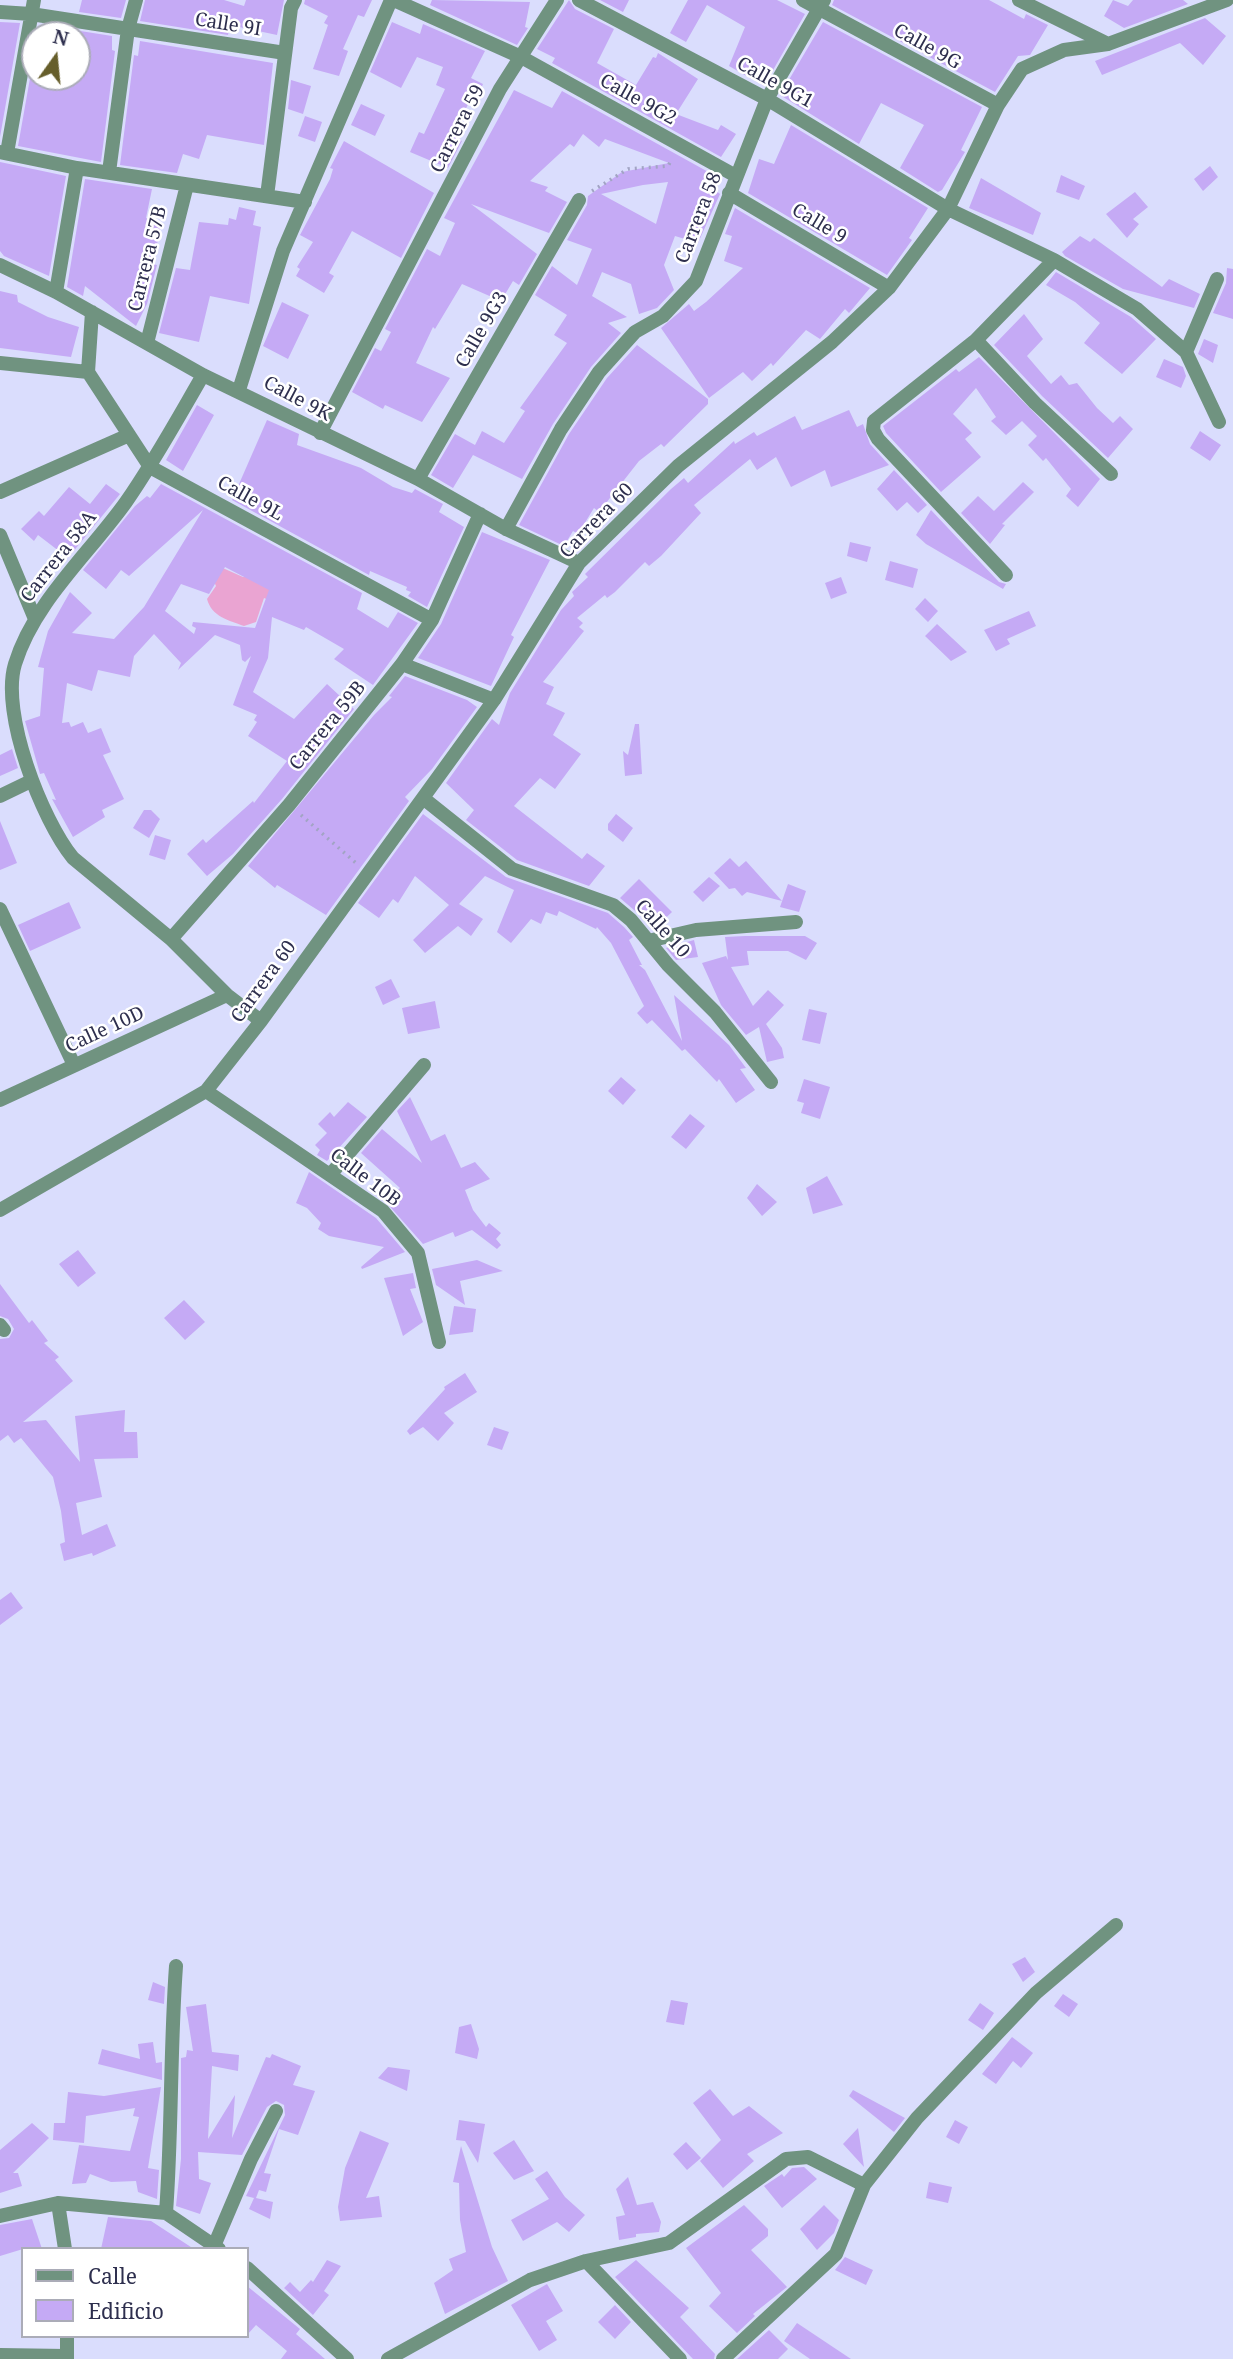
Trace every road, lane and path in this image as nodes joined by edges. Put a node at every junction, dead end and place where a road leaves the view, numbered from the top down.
1 (136, 0) edge
2 (295, 0) edge
3 (392, 0) edge
4 (557, 0) edge
5 (579, 0) edge
6 (803, 0) edge
7 (1019, 0) edge
8 (1226, 3) edge
9 (822, 4) edge
10 (33, 7) edge
11 (0, 12) edge
12 (128, 29) junction
13 (1108, 44) junction
14 (285, 53) junction
15 (521, 57) junction
16 (767, 99) junction
17 (998, 105) junction
18 (680, 145) junction
19 (4, 152) edge
20 (77, 168) junction
21 (109, 172) junction
22 (736, 176) junction
23 (187, 185) junction
24 (729, 193) junction
25 (267, 197) junction
26 (579, 200) joint
27 (305, 202) junction
28 (948, 209) junction
29 (1054, 260) junction
30 (0, 265) edge
31 (1217, 279) dead end
32 (889, 288) junction
33 (56, 292) junction
34 (92, 312) junction
35 (976, 340) junction
36 (147, 343) junction
37 (1185, 352) junction
38 (0, 363) edge
39 (88, 372) junction
40 (203, 375) junction
41 (239, 390) junction
42 (1219, 422) dead end
43 (320, 433) junction
44 (130, 435) junction
45 (150, 467) junction
46 (1111, 474) dead end
47 (418, 479) junction
48 (0, 492) edge
49 (480, 513) junction
50 (506, 529) junction
51 (0, 535) edge
52 (579, 563) junction
53 (1006, 575) dead end
54 (35, 619) junction
55 (432, 620) junction
56 (402, 664) junction
57 (494, 700) junction
58 (32, 781) junction
59 (0, 796) edge
60 (423, 798) junction
61 (289, 805) junction
62 (367, 872) junction
63 (0, 909) edge
64 (796, 922) dead end
65 (171, 939) junction
66 (648, 941) junction
67 (227, 995) junction
68 (261, 1021) junction
69 (74, 1065) junction
70 (424, 1065) dead end
71 (771, 1082) dead end
72 (206, 1091) junction
73 (0, 1100) edge
74 (330, 1175) junction
75 (0, 1210) edge
76 (439, 1342) dead end
77 (1116, 1925) dead end
78 (176, 1966) dead end
79 (276, 2111) dead end
80 (864, 2185) junction
81 (58, 2203) junction
82 (166, 2213) junction
83 (0, 2216) edge
84 (65, 2247) edge
85 (217, 2247) edge
86 (586, 2261) junction
87 (248, 2269) edge
88 (67, 2338) edge
89 (0, 2355) edge
90 (66, 2357) edge
91 (346, 2359) edge
92 (388, 2359) edge
93 (680, 2359) edge
94 (723, 2359) edge

1 - 12 street
2 - 14 street
3 - 15 street, Calle 9G2
3 - 27 street
4 - 15 street, Carrera 59
5 - 16 street, Calle 9G1
6 - 9 street, Calle 9G
7 - 13 street
8 - 13 street, Carrera 60
9 - 16 street, Carrera 58
9 - 17 street, Calle 9G
10 - 11 street, Calle 9I
10 - 12 street, Calle 9I
10 - 19 street
12 - 14 street, Calle 9I
12 - 21 street
13 - 17 street, Carrera 60
14 - 25 street
15 - 18 street, Calle 9G2
15 - 43 street, Carrera 59
16 - 22 street, Carrera 58
16 - 28 street, Calle 9G1
17 - 28 street, Carrera 60
18 - 22 street, Calle 9G2
18 - 26 path
19 - 20 street, Carrera 57B
20 - 21 street, Carrera 57B
20 - 33 street
21 - 23 street, Carrera 57B
22 - 24 street, Carrera 58
23 - 25 street, Carrera 57B
23 - 36 street, Carrera 57B
24 - 32 street, Calle 9
24 - 50 street, Carrera 58
25 - 27 street, Carrera 57B
26 - 47 street, Calle 9G3
27 - 41 street
28 - 29 street, Calle 9G1
28 - 32 street, Carrera 60
29 - 35 street
29 - 37 street, Calle 9G1
30 - 33 street, Calle 9K
31 - 37 street
32 - 52 street, Carrera 60
33 - 34 street, Calle 9K
34 - 36 street, Calle 9K
34 - 39 street
35 - 46 street
35 - 53 street
36 - 40 street, Calle 9K
37 - 42 street
38 - 39 street
39 - 44 street, Calle 9L
40 - 41 street, Calle 9K
40 - 45 street, Carrera 58A
41 - 43 street, Calle 9K
43 - 47 street, Calle 9K
44 - 45 street, Calle 9L
44 - 48 street
45 - 54 street, Carrera 58A
45 - 55 street, Calle 9L
47 - 49 street, Calle 9K
49 - 50 street, Calle 9K
49 - 55 street, Carrera 59B
50 - 52 street, Calle 9K
51 - 54 street
52 - 57 street, Carrera 60
54 - 58 street, Carrera 58A
55 - 56 street, Carrera 59B
56 - 57 street
56 - 61 street, Carrera 59B
57 - 60 street, Carrera 60
58 - 59 street
58 - 65 street, Carrera 58A
60 - 62 street, Carrera 60
60 - 66 street, Calle 10
61 - 62 path
61 - 65 street, Carrera 59B
62 - 68 street, Carrera 60
63 - 69 street
64 - 66 street
65 - 67 street, Carrera 58A
66 - 71 street, Calle 10
67 - 68 street, Carrera 58A
67 - 69 street, Calle 10D
68 - 72 street, Carrera 60
69 - 73 street, Calle 10D
70 - 74 street
72 - 74 street, Calle 10B
72 - 75 street, Carrera 60
74 - 76 street, Calle 10B
77 - 80 street
78 - 82 street
79 - 85 street
80 - 86 street
80 - 94 street
81 - 82 street
81 - 83 street
81 - 84 street
82 - 85 street
86 - 92 street
86 - 93 street
87 - 91 street
88 - 90 street
89 - 90 street

